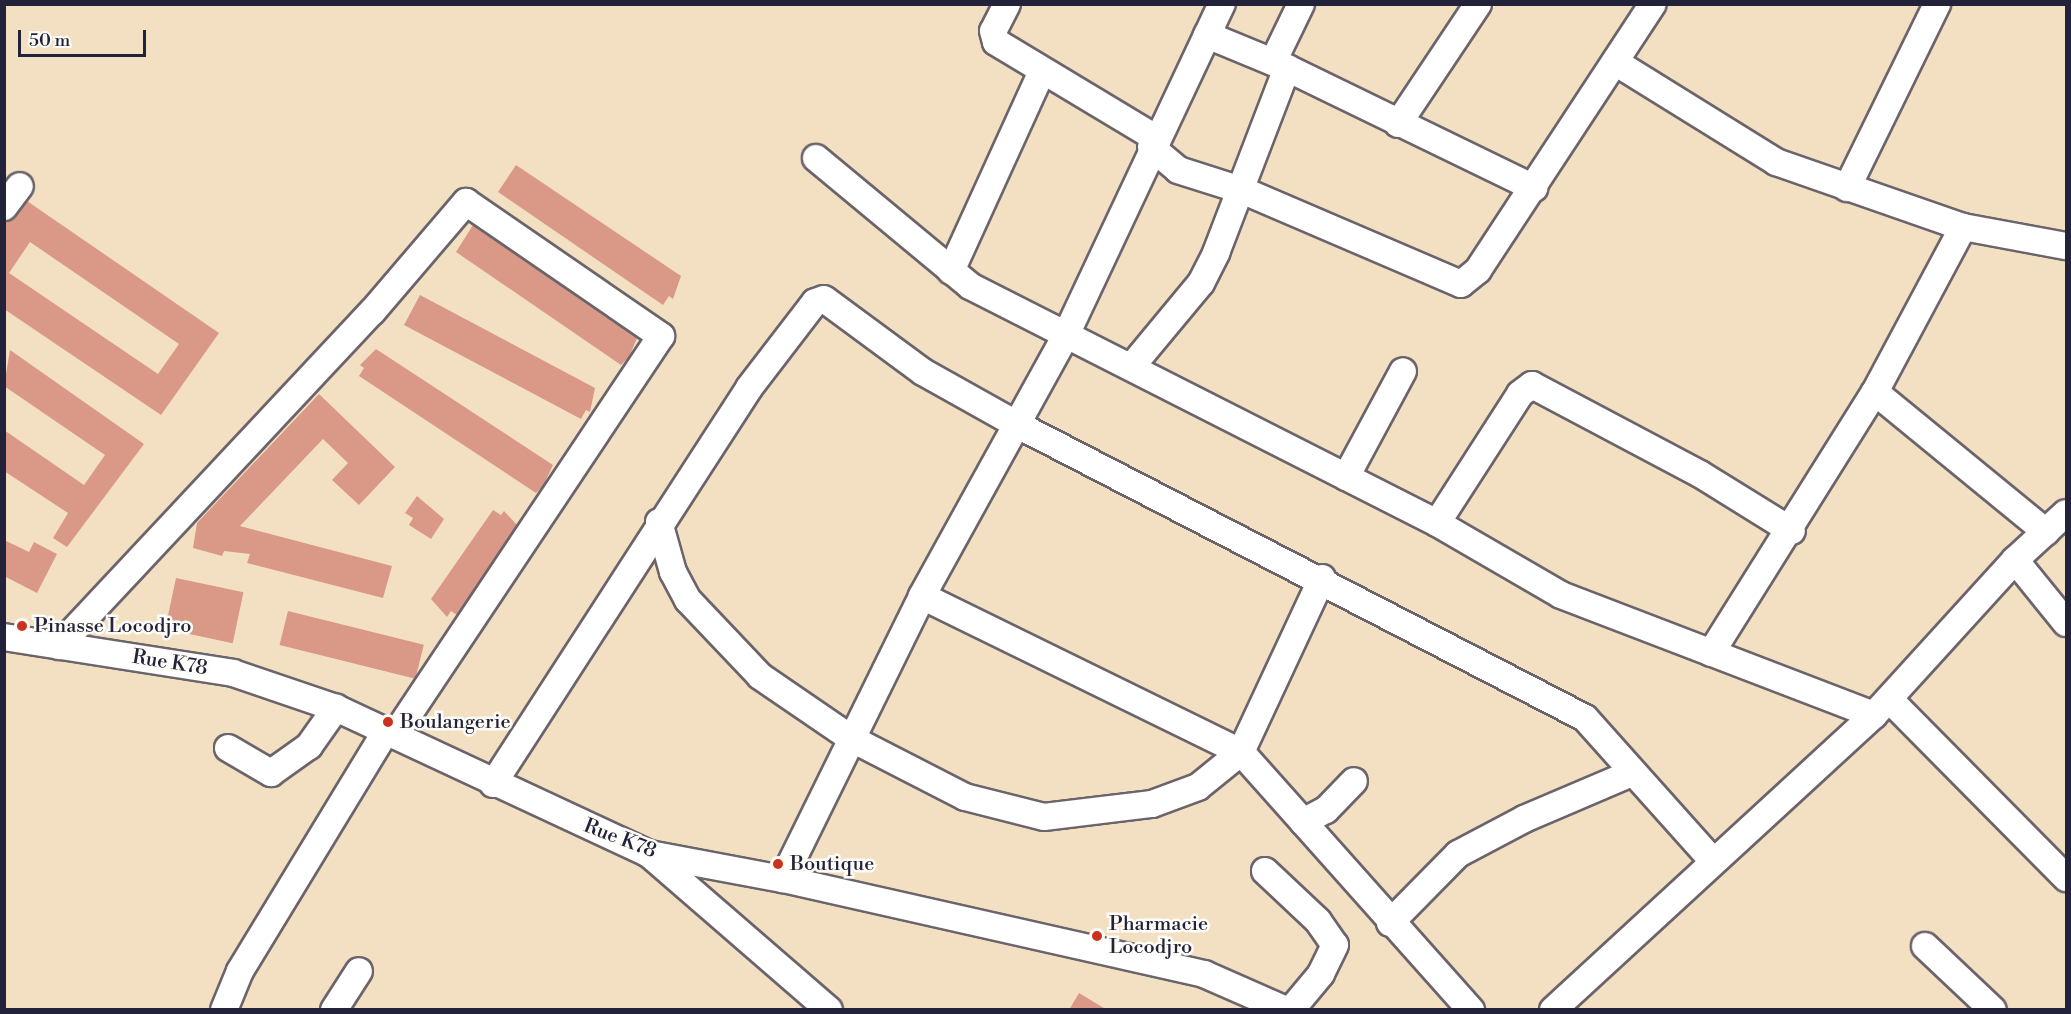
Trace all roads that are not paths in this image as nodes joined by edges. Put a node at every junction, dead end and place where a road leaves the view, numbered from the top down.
1 (1007, 4) edge
2 (1222, 4) edge
3 (1301, 4) edge
4 (1478, 4) edge
5 (1653, 4) edge
6 (1937, 4) edge
7 (1207, 35) junction
8 (1615, 62) junction
9 (1280, 65) junction
10 (1042, 71) junction
11 (1398, 124) junction
12 (1153, 142) junction
13 (816, 158) dead end
14 (20, 186) dead end
15 (1534, 188) junction
16 (1847, 188) junction
17 (1244, 191) junction
18 (4, 207) edge
19 (1963, 227) junction
20 (2067, 246) edge
21 (951, 271) junction
22 (1066, 335) junction
23 (1132, 366) junction
24 (1403, 371) dead end
25 (1875, 392) junction
26 (1016, 424) junction
27 (1346, 477) junction
28 (2067, 513) edge
29 (659, 522) junction
30 (1437, 523) junction
31 (1792, 531) junction
32 (2046, 532) junction
33 (2015, 560) junction
34 (1322, 578) junction
35 (922, 596) junction
36 (2067, 623) edge
37 (4, 637) edge
38 (59, 646) junction
39 (1711, 653) junction
40 (1882, 707) junction
41 (336, 708) junction
42 (391, 733) junction
43 (852, 739) junction
44 (228, 748) dead end
45 (1241, 752) junction
46 (1632, 773) junction
47 (1354, 781) dead end
48 (493, 784) junction
49 (1303, 822) junction
50 (649, 854) junction
51 (1711, 859) junction
52 (1264, 871) dead end
53 (2067, 878) edge
54 (783, 879) junction
55 (1390, 923) junction
56 (1925, 946) dead end
57 (359, 971) dead end
58 (224, 1010) edge
59 (334, 1010) edge
60 (829, 1010) edge
61 (1289, 1010) edge
62 (1471, 1010) edge
63 (1553, 1010) edge
64 (1993, 1010) edge

1 - 10 street
2 - 7 street
3 - 9 street
4 - 11 street
5 - 8 street
6 - 16 street
7 - 9 street
7 - 12 street
8 - 15 street
8 - 16 street
9 - 11 street
9 - 17 street
10 - 12 street
10 - 21 street
11 - 15 street
12 - 17 street
12 - 22 street
13 - 21 street
14 - 18 street
15 - 17 street
16 - 19 street
17 - 23 street
19 - 20 street
19 - 25 street
21 - 22 street
22 - 23 street
22 - 26 street
23 - 27 street
24 - 27 street
25 - 31 street
25 - 32 street
26 - 29 street
26 - 34 street
26 - 35 street
27 - 30 street
28 - 32 street
29 - 43 street
29 - 48 street
30 - 31 street
30 - 39 street
31 - 39 street
32 - 33 street
33 - 36 street
33 - 40 street
34 - 45 street
34 - 46 street
35 - 43 street
35 - 45 street
37 - 38 street, Rue K78
38 - 41 street, Rue K78
38 - 42 street
39 - 40 street
40 - 51 street
40 - 53 street
41 - 42 street, Rue K78
41 - 44 street
42 - 48 street, Rue K78
42 - 58 street
43 - 45 street
43 - 54 street
45 - 49 street
46 - 51 street
46 - 55 street
47 - 49 street
48 - 50 street, Rue K78
49 - 55 street
50 - 54 street, Rue K78
50 - 60 street
51 - 63 street
52 - 61 street
54 - 61 street, Rue K78
55 - 62 street
56 - 64 street
57 - 59 street

